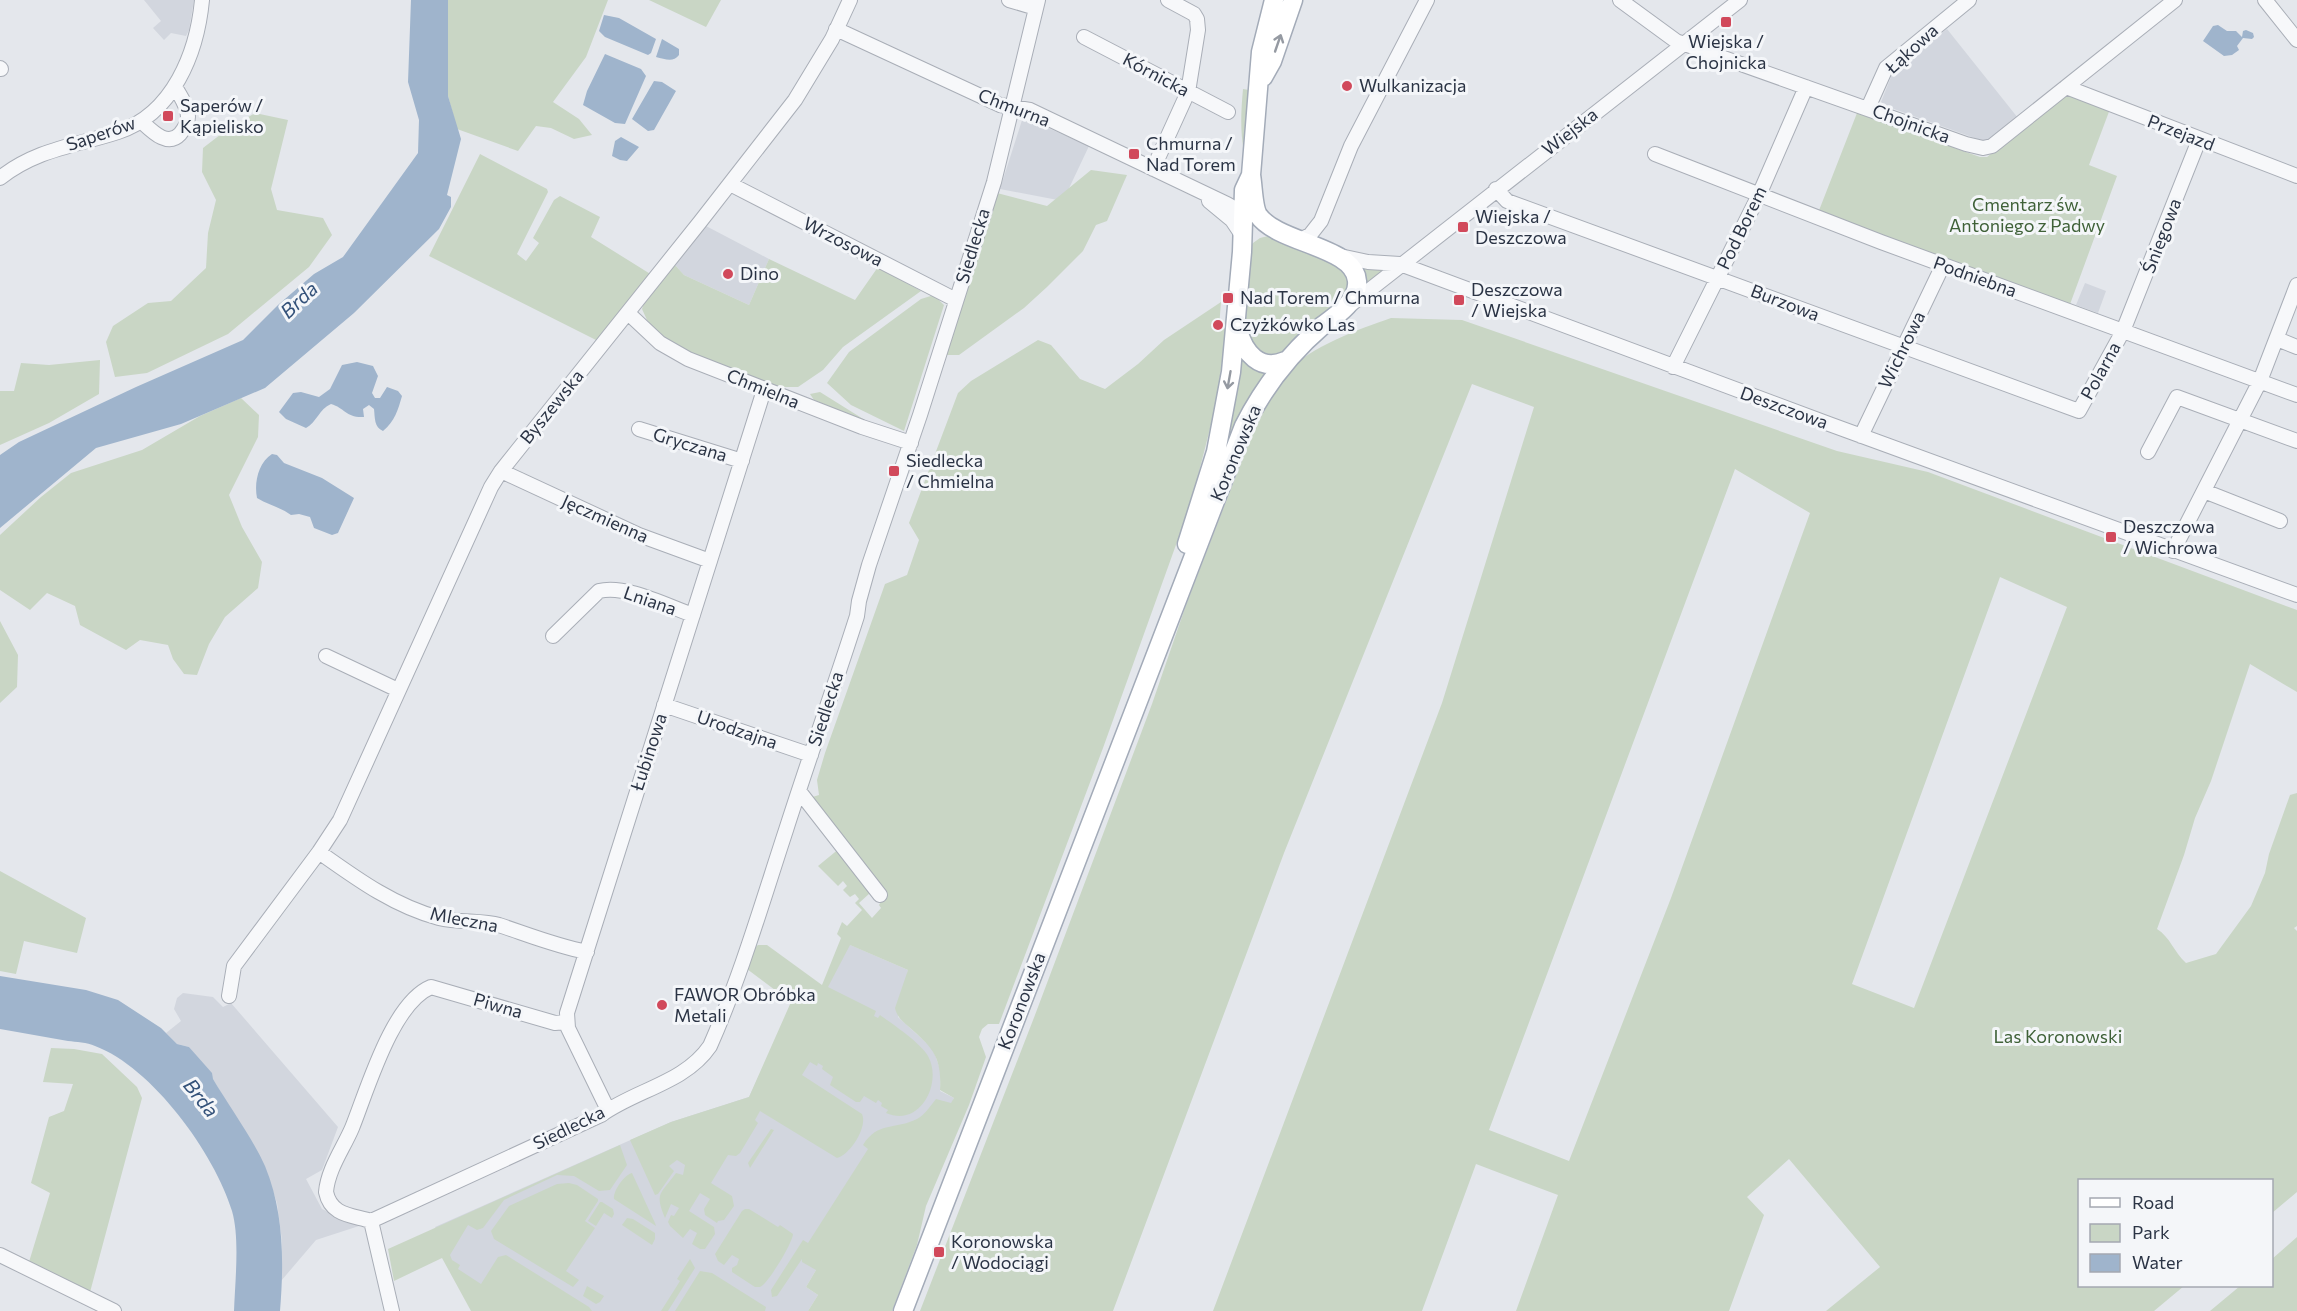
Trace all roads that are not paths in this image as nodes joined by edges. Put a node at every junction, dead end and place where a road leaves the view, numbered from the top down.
1 (202, 0) edge
2 (850, 0) edge
3 (1009, 0) edge
4 (1168, 0) edge
5 (1274, 0) edge
6 (1293, 0) edge
7 (1427, 0) edge
8 (1620, 0) edge
9 (1740, 0) edge
10 (1969, 0) edge
11 (2175, 0) edge
12 (2265, 0) edge
13 (1037, 4) edge
14 (836, 29) junction
15 (1084, 37) dead end
16 (2297, 40) edge
17 (1684, 44) junction
18 (1260, 84) junction
19 (175, 86) junction
20 (1806, 87) junction
21 (2066, 87) junction
22 (1188, 92) junction
23 (1012, 106) junction
24 (1868, 108) junction
25 (1228, 112) dead end
26 (141, 121) junction
27 (2199, 140) junction
28 (1655, 154) dead end
29 (1153, 170) junction
30 (1251, 175) junction
31 (2297, 176) edge
32 (0, 178) edge
33 (730, 184) junction
34 (1190, 188) junction
35 (1496, 189) junction
36 (1759, 195) junction
37 (1243, 214) junction
38 (1276, 229) junction
39 (1300, 240) junction
40 (1242, 243) junction
41 (1340, 256) junction
42 (1400, 264) junction
43 (1943, 265) junction
44 (1718, 278) junction
45 (2297, 285) edge
46 (956, 300) junction
47 (1342, 311) junction
48 (628, 313) junction
49 (1236, 322) junction
50 (2123, 331) junction
51 (2277, 339) junction
52 (1904, 347) junction
53 (2297, 347) edge
54 (1285, 361) junction
55 (1673, 367) junction
56 (2260, 381) junction
57 (764, 390) junction
58 (2297, 394) edge
59 (2079, 411) joint
60 (2240, 420) junction
61 (639, 429) dead end
62 (1861, 436) junction
63 (2297, 441) edge
64 (911, 443) junction
65 (2148, 452) dead end
66 (742, 461) junction
67 (501, 471) junction
68 (2204, 491) junction
69 (2280, 521) dead end
70 (2173, 551) junction
71 (710, 561) junction
72 (2297, 595) edge
73 (693, 615) junction
74 (553, 636) dead end
75 (326, 656) dead end
76 (398, 690) junction
77 (1141, 691) junction
78 (664, 705) junction
79 (811, 755) junction
80 (799, 790) junction
81 (319, 852) junction
82 (880, 895) dead end
83 (587, 952) junction
84 (229, 996) dead end
85 (566, 1022) junction
86 (608, 1110) junction
87 (371, 1221) junction
88 (0, 1255) edge
89 (114, 1311) edge
90 (392, 1311) edge
91 (903, 1311) edge

1 - 19 street, Saperów
2 - 14 street, Byszewska
3 - 13 street
4 - 22 street
5 - 18 main road
18 -> 6 main road
7 - 39 street
8 - 17 street, Chojnicka
9 - 17 street, Wiejska
10 - 24 street, Łąkowa
11 - 21 street, Chojnicka
12 - 16 street
13 - 23 street, Siedlecka
14 - 23 street, Chmurna
14 - 33 street, Byszewska
15 - 22 street, Kórnicka
17 - 20 street, Chojnicka
17 - 35 street, Wiejska
18 - 30 main road
19 - 26 street, Saperów
19 - 26 street
20 - 24 street, Chojnicka
20 - 36 street, Pod Borem
21 - 24 street, Chojnicka
21 - 27 street, Przejazd
22 - 25 street, Kórnicka
22 - 29 street
23 - 29 street, Chmurna
23 - 46 street, Siedlecka
26 - 32 street, Saperów
27 - 31 street, Przejazd
27 - 50 street, Śniegowa
28 - 36 street, Podniebna
29 - 34 street, Chmurna
30 - 37 main road, Koronowska
30 - 38 main road
33 - 46 street, Wrzosowa
33 - 48 street, Byszewska
34 - 37 street, Chmurna
34 - 40 street, Chmurna
35 - 42 street, Wiejska
35 - 44 street, Burzowa
36 - 43 street, Podniebna
36 - 44 street, Pod Borem
37 - 38 street, Chmurna
37 - 40 main road, Koronowska
38 - 39 main road, Deszczowa
38 - 40 main road
39 - 41 main road, Deszczowa
40 - 49 main road, Koronowska
41 - 42 street, Deszczowa
41 - 47 main road
42 - 47 street, Koronowska
42 - 55 street, Deszczowa
43 - 50 street, Podniebna
43 - 52 street, Wichrowa
44 - 52 street, Burzowa
44 - 55 street, Pod Borem
45 - 51 street
46 - 64 street, Siedlecka
47 - 54 main road, Koronowska
48 - 57 street, Chmielna
48 - 67 street, Byszewska
49 - 54 main road
49 -> 77 main road, Koronowska
50 - 56 street, Podniebna
50 - 59 street, Polarna
51 - 53 street
51 - 56 street
52 - 59 street, Burzowa
52 - 62 street, Wichrowa
54 - 77 main road, Koronowska
55 - 62 street, Deszczowa
56 - 58 street, Podniebna
56 - 60 street
57 - 64 street, Chmielna
57 - 66 street, Łubinowa
60 - 63 street
60 - 65 street
60 - 68 street
61 - 66 street, Gryczana
62 - 70 street, Deszczowa
64 - 79 street, Siedlecka
66 - 71 street, Łubinowa
67 - 71 street, Jęczmienna
67 - 76 street, Byszewska
68 - 69 street
68 - 70 street
70 - 72 street, Deszczowa
71 - 73 street, Łubinowa
73 - 74 street, Lniana
73 - 78 street, Łubinowa
75 - 76 street
76 - 81 street, Byszewska
77 - 91 main road, Koronowska
78 - 79 street, Urodzajna
78 - 83 street, Łubinowa
79 - 80 street, Siedlecka
80 - 82 street
80 - 86 street, Siedlecka
81 - 83 street, Mleczna
81 - 84 street, Byszewska
83 - 85 street, Łubinowa
85 - 86 street
85 - 87 street, Piwna
86 - 87 street, Siedlecka
87 - 90 street
88 - 89 street

